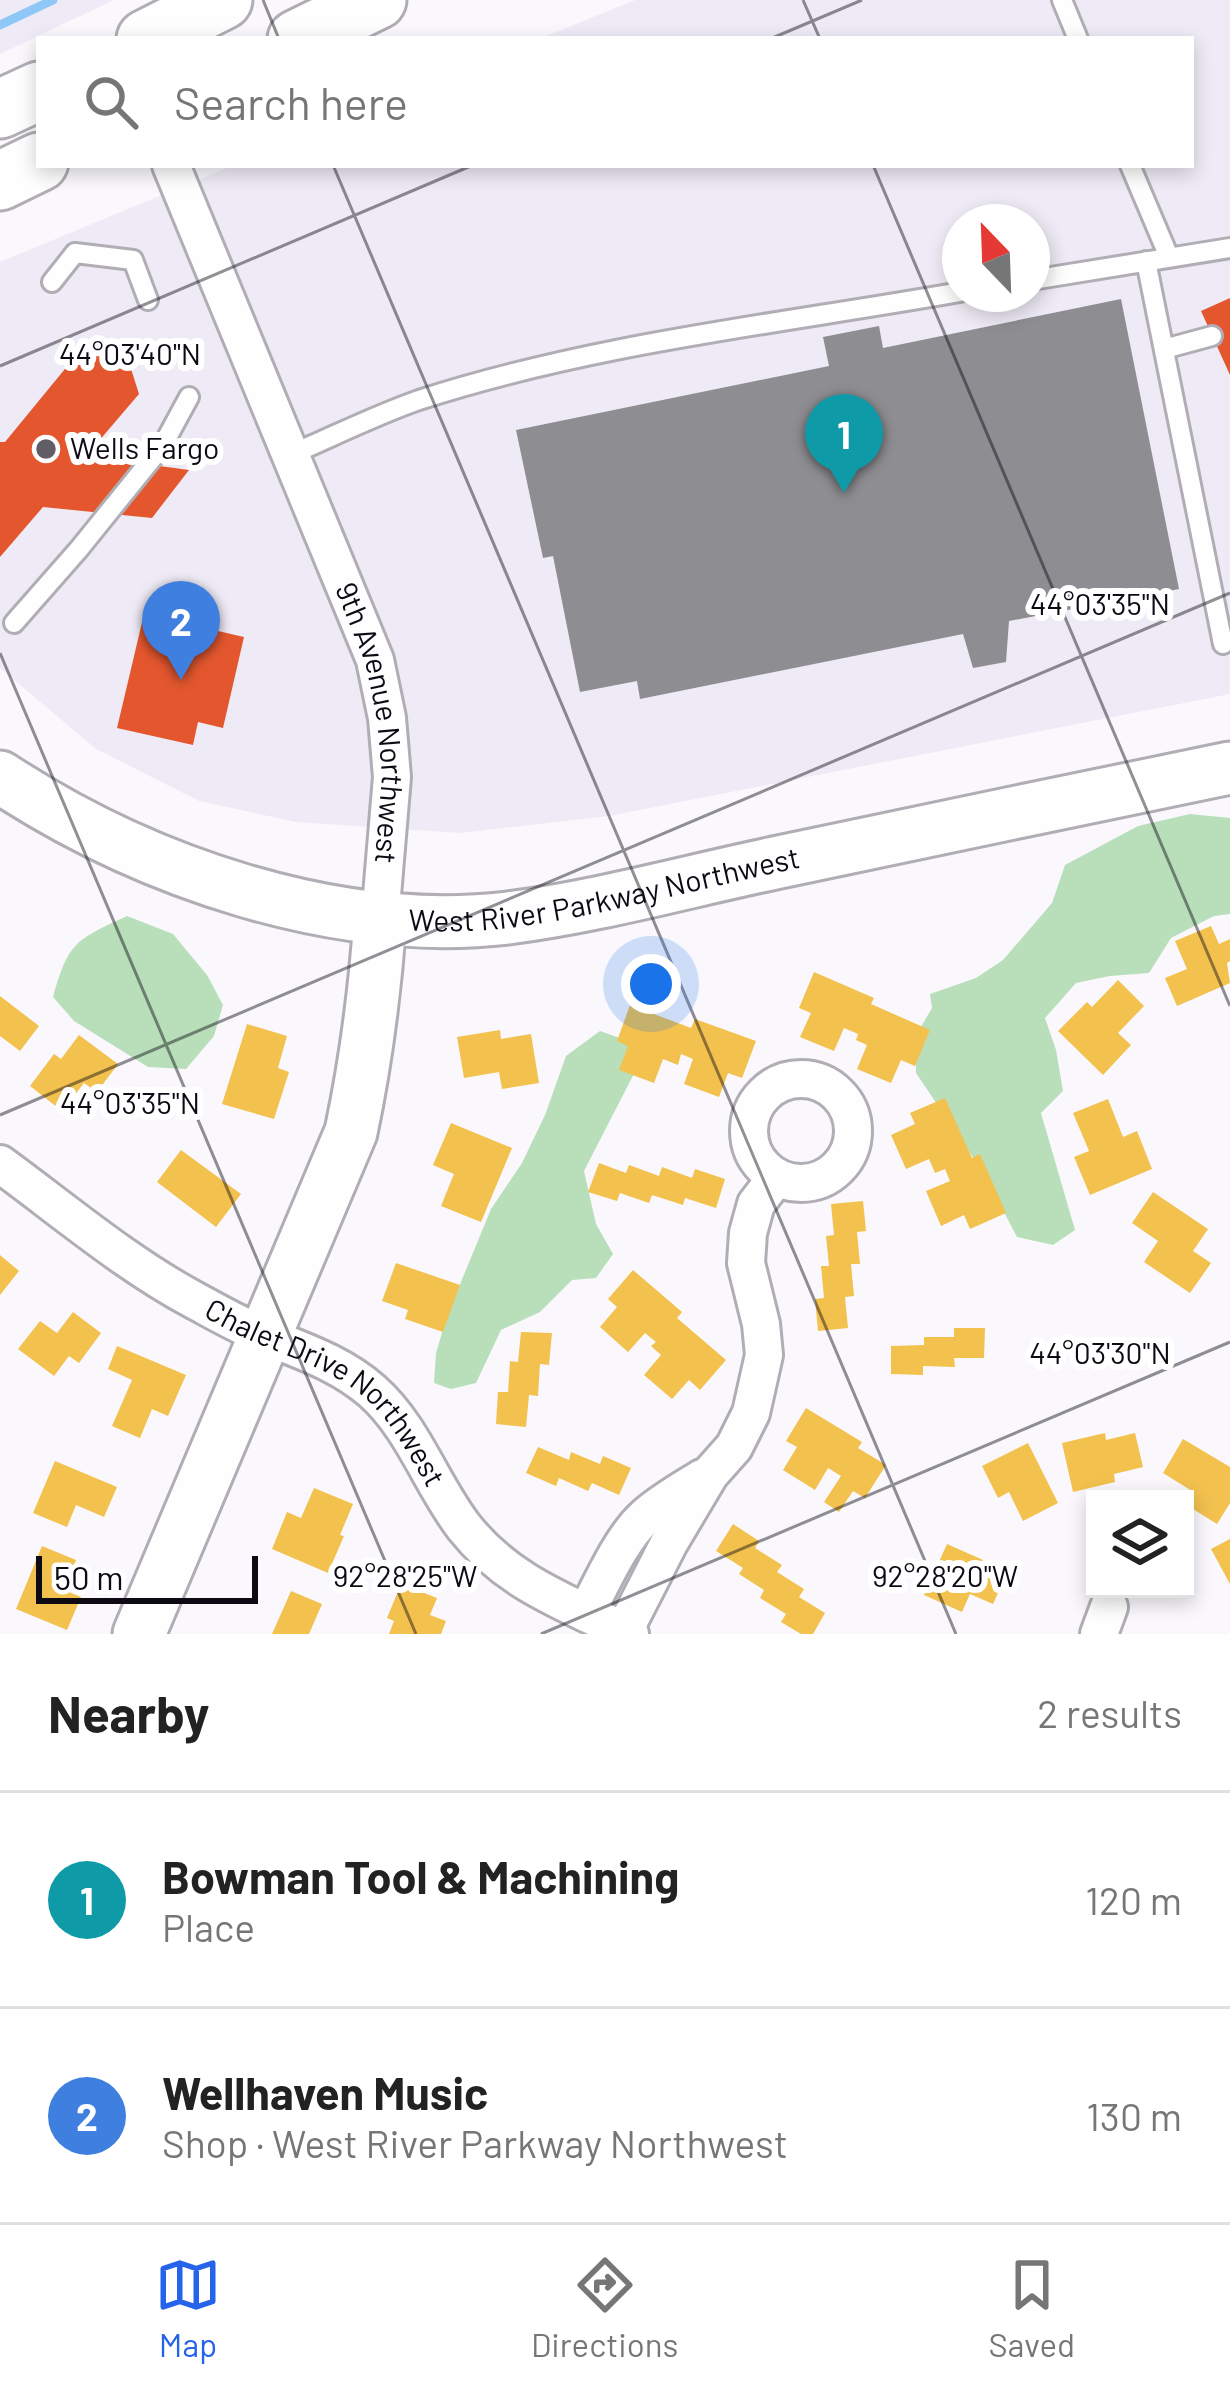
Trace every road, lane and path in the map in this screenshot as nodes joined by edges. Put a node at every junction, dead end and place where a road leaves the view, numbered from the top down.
1 (224, 0) edge
2 (377, 0) edge
3 (1062, 0) edge
4 (152, 36) edge
5 (303, 36) edge
6 (1077, 36) edge
7 (36, 92) edge
8 (0, 110) edge
9 (36, 163) edge
10 (172, 168) edge
11 (1131, 168) edge
12 (0, 181) edge
13 (1230, 248) edge
14 (1168, 257) junction
15 (1146, 261) junction
16 (1050, 277) edge
17 (52, 282) dead end
18 (942, 295) edge
19 (148, 300) dead end
20 (1212, 336) dead end
21 (1164, 349) junction
22 (189, 397) dead end
23 (292, 454) junction
24 (14, 622) dead end
25 (1223, 644) dead end
26 (1230, 768) edge
27 (0, 777) edge
28 (380, 919) junction
29 (0, 1164) edge
30 (776, 1178) dead end
31 (264, 1336) junction
32 (710, 1474) junction
33 (586, 1613) junction
34 (627, 1632) edge
35 (139, 1634) edge

1 - 4 main road
2 - 5 main road
3 - 6 lane
7 - 8 main road
9 - 12 main road
10 - 23 street, 9th Avenue Northwest
11 - 14 lane
13 - 14 lane
14 - 15 lane
15 - 16 lane
15 - 21 lane
17 - 19 lane
18 - 23 lane
20 - 21 lane
21 - 25 lane
22 - 24 lane
23 - 28 street, 9th Avenue Northwest
26 - 28 main road, West River Parkway Northwest
27 - 28 main road, West River Parkway Northwest
28 - 31 main road, 9th Avenue Northwest
29 - 31 street, Chalet Drive Northwest
30 - 32 street
31 - 33 street, Chalet Drive Northwest
31 - 35 main road, 9th Avenue Northwest
32 - 33 street
32 - 34 street
33 - 34 street, Chalet Drive Northwest

